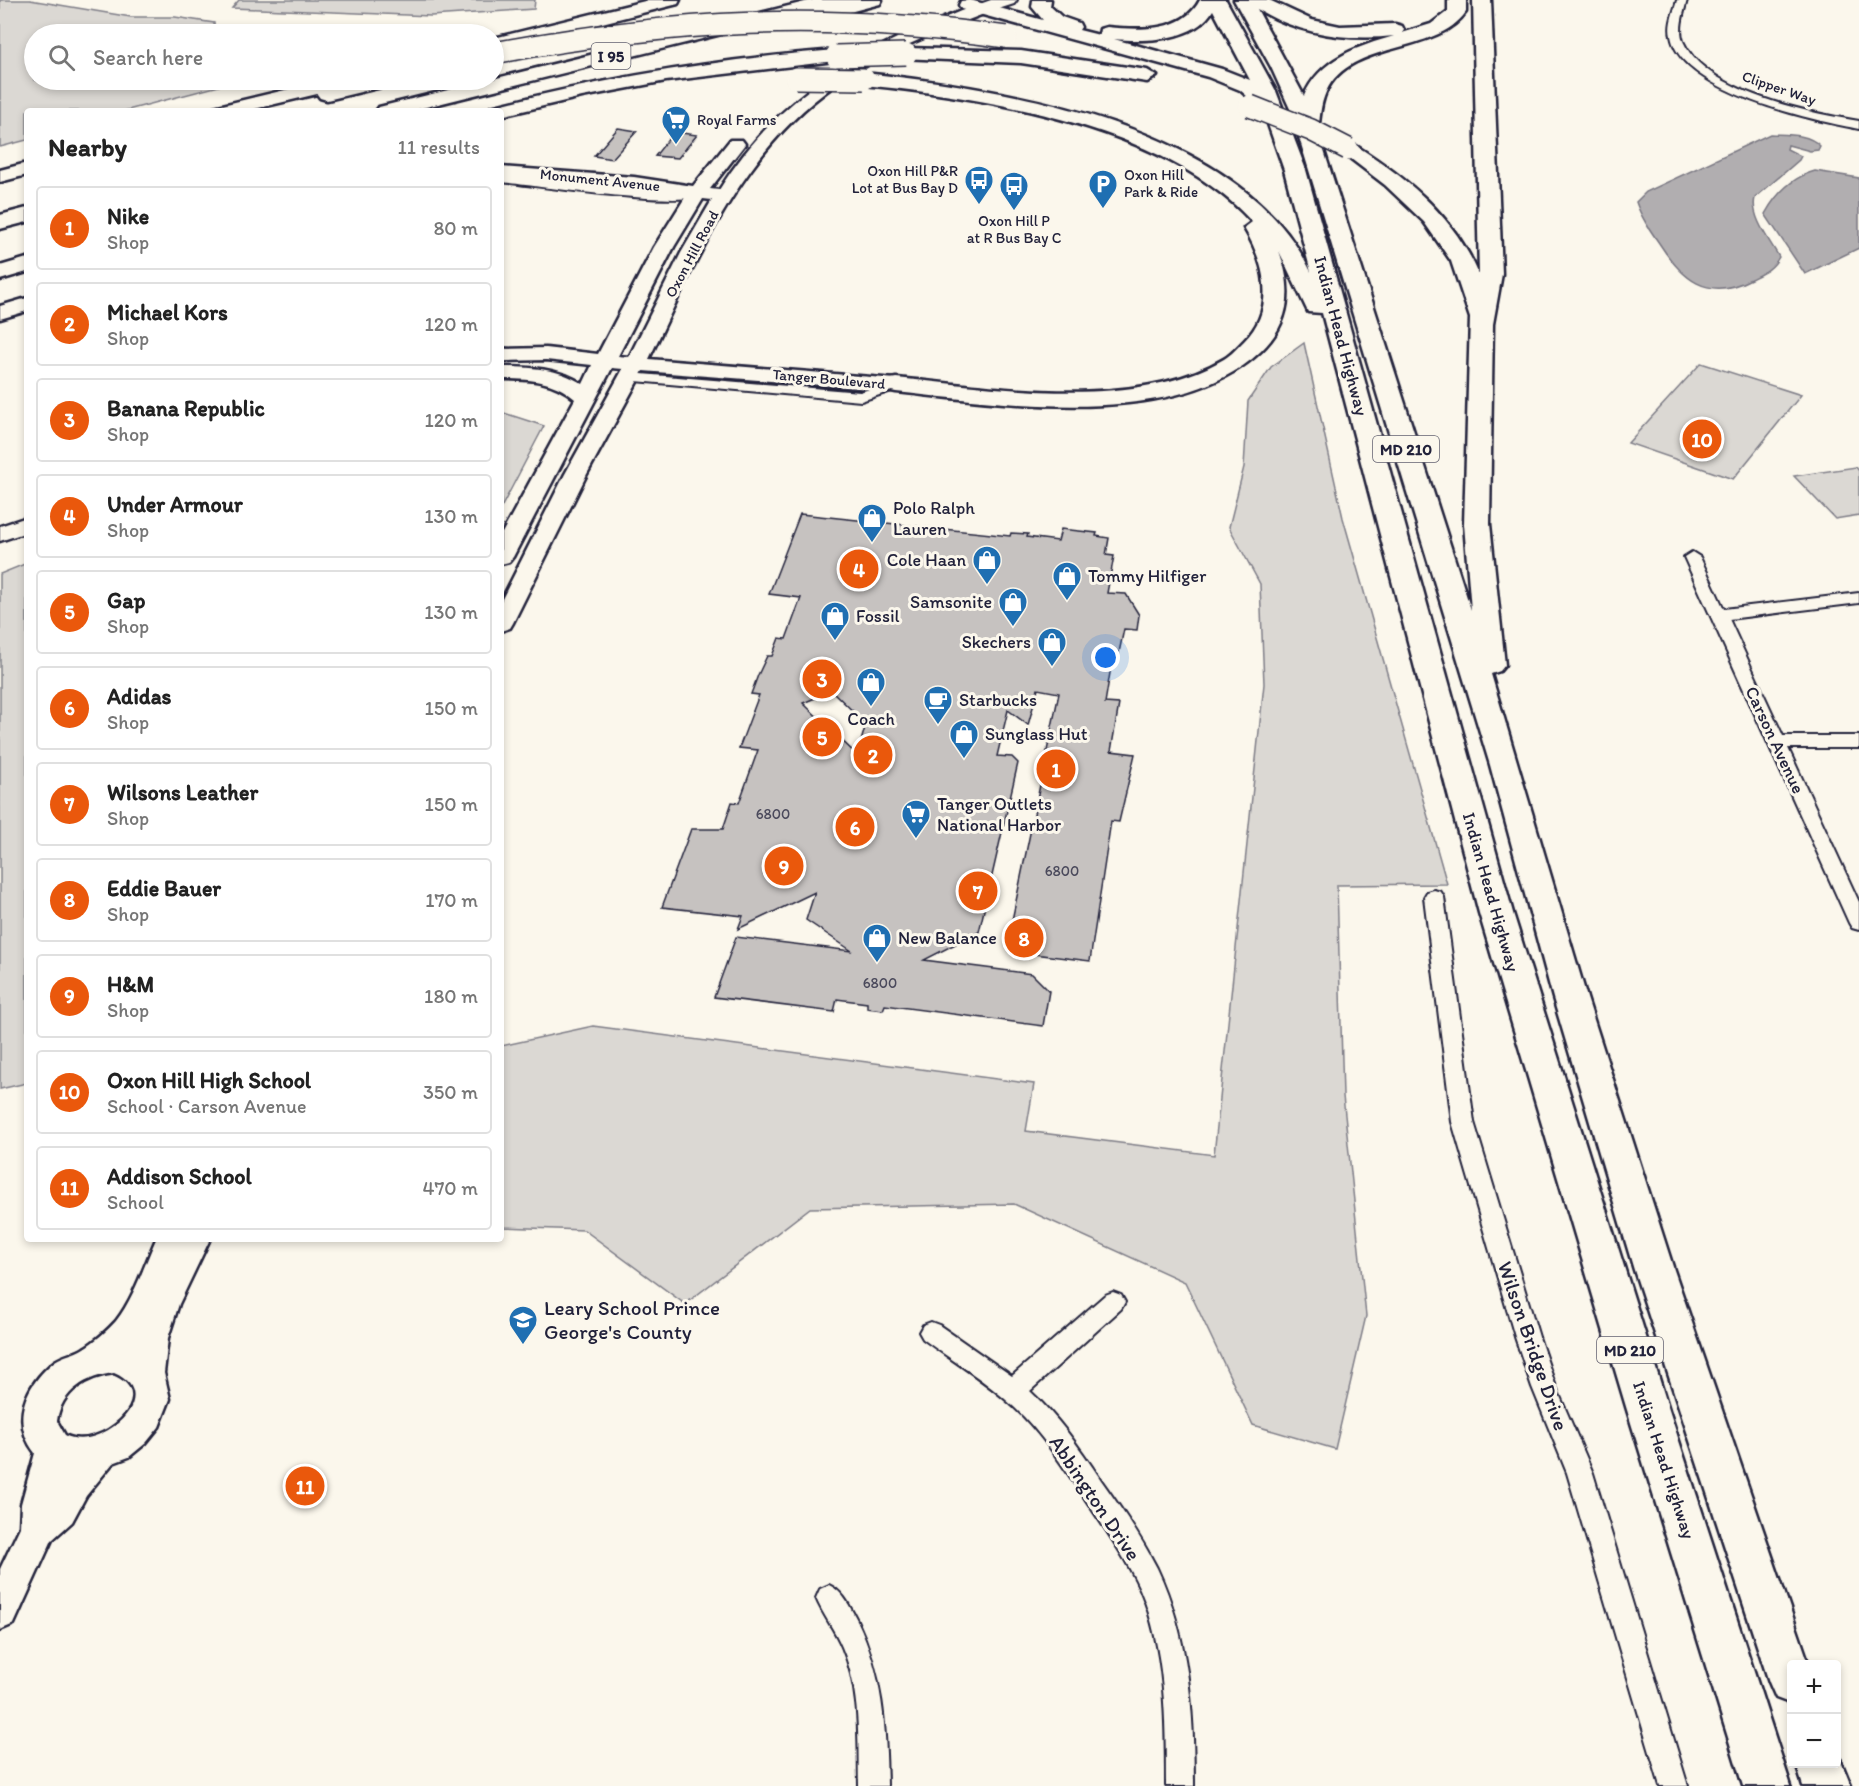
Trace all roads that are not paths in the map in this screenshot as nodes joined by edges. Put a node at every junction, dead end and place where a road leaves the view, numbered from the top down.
1 (671, 0) edge
2 (836, 0) edge
3 (873, 0) edge
4 (1042, 0) edge
5 (1209, 0) edge
6 (1217, 0) edge
7 (1243, 0) edge
8 (1256, 0) edge
9 (1438, 0) edge
10 (1457, 0) edge
11 (1482, 0) edge
12 (1682, 0) edge
13 (715, 7) dead end
14 (976, 7) edge
15 (1039, 27) junction
16 (1072, 27) junction
17 (504, 42) edge
18 (504, 51) edge
19 (504, 60) edge
20 (1161, 79) dead end
21 (504, 82) edge
22 (1181, 84) dead end
23 (308, 90) edge
24 (358, 90) edge
25 (370, 90) edge
26 (471, 90) edge
27 (1222, 97) dead end
28 (233, 108) edge
29 (274, 108) edge
30 (310, 108) edge
31 (398, 108) edge
32 (440, 108) edge
33 (504, 110) edge
34 (1276, 111) junction
35 (504, 123) edge
36 (1859, 125) edge
37 (1308, 134) junction
38 (24, 160) edge
39 (723, 160) junction
40 (0, 166) edge
41 (24, 170) edge
42 (504, 172) edge
43 (0, 176) edge
44 (504, 178) edge
45 (24, 181) edge
46 (1216, 181) junction
47 (634, 183) junction
48 (0, 186) edge
49 (698, 194) junction
50 (723, 196) junction
51 (24, 203) edge
52 (0, 209) edge
53 (24, 216) edge
54 (0, 222) edge
55 (24, 234) edge
56 (0, 238) edge
57 (24, 249) edge
58 (0, 256) edge
59 (24, 266) edge
60 (0, 273) edge
61 (24, 305) edge
62 (0, 313) edge
63 (1481, 324) junction
64 (504, 361) edge
65 (504, 362) edge
66 (602, 366) junction
67 (633, 371) junction
68 (896, 385) joint
69 (585, 397) junction
70 (24, 525) edge
71 (0, 534) edge
72 (504, 551) edge
73 (1692, 557) dead end
74 (1859, 598) edge
75 (1413, 611) junction
76 (1720, 615) junction
77 (504, 618) edge
78 (1776, 742) junction
79 (1859, 742) edge
80 (1505, 765) junction
81 (1434, 897) dead end
82 (1859, 923) edge
83 (172, 1242) edge
84 (192, 1242) edge
85 (1113, 1302) dead end
86 (931, 1332) dead end
87 (95, 1360) junction
88 (147, 1372) junction
89 (1013, 1391) junction
90 (54, 1449) junction
91 (100, 1452) junction
92 (39, 1528) junction
93 (829, 1598) dead end
94 (0, 1611) edge
95 (1787, 1670) edge
96 (1820, 1768) edge
97 (873, 1786) edge
98 (1180, 1786) edge
99 (1674, 1786) edge
100 (1767, 1786) edge
101 (1827, 1786) edge

1 - 17 highway, I 95
2 - 21 highway, I 95
3 - 32 highway, I 95
4 - 16 highway
5 - 16 highway
6 - 34 highway, Indian Head Highway / MD 210
7 - 37 highway, Indian Head Highway / MD 210
8 - 9 highway
10 - 37 highway
11 - 63 highway
12 - 36 street, Clipper Way
13 - 19 highway, I 95
14 - 15 highway
14 - 15 highway
14 - 16 highway
14 - 39 main road, Oxon Hill Road
14 - 50 main road, Oxon Hill Road
15 - 34 highway
18 - 22 highway, bridge
20 - 33 highway, bridge
23 - 28 highway
24 - 29 highway
25 - 30 highway
26 - 31 highway, I 95
27 - 63 highway, bridge
34 - 75 highway, Indian Head Highway / MD 210
35 - 46 highway, bridge
37 - 80 highway, Indian Head Highway / MD 210
38 - 40 highway
39 - 47 main road
39 - 49 main road, Oxon Hill Road
41 - 43 highway
42 - 47 main road, Monument Avenue
44 - 49 street, Monument Avenue
45 - 48 highway
46 - 68 highway
46 - 75 highway
47 - 49 main road, Monument Avenue
49 - 50 main road, Monument Avenue
49 - 66 main road, Oxon Hill Road
50 - 67 main road, Oxon Hill Road
51 - 52 highway
53 - 54 highway
55 - 56 highway
57 - 58 highway
59 - 60 highway
61 - 62 main road
63 - 80 highway
64 - 66 main road, Tanger Boulevard
65 - 69 main road
66 - 67 main road, Tanger Boulevard
66 - 69 main road, Oxon Hill Road
67 - 68 main road, Tanger Boulevard
67 - 77 main road, Oxon Hill Road
69 - 72 main road, Oxon Hill Road
70 - 71 main road
73 - 76 street, Carson Avenue
74 - 76 street
75 - 100 highway, Indian Head Highway / MD 210
76 - 78 street, Carson Avenue
78 - 79 street
78 - 82 street, Carson Avenue
80 - 95 highway, Indian Head Highway / MD 210
81 - 99 street, Wilson Bridge Drive
83 - 87 main road
84 - 88 main road
85 - 89 street
86 - 89 street, Abbington Drive
87 - 88 main road
87 - 90 main road
88 - 91 main road
89 - 98 street, Abbington Drive
90 - 91 main road
90 - 92 main road
91 - 92 main road
92 - 94 main road
93 - 97 street
96 - 101 highway

